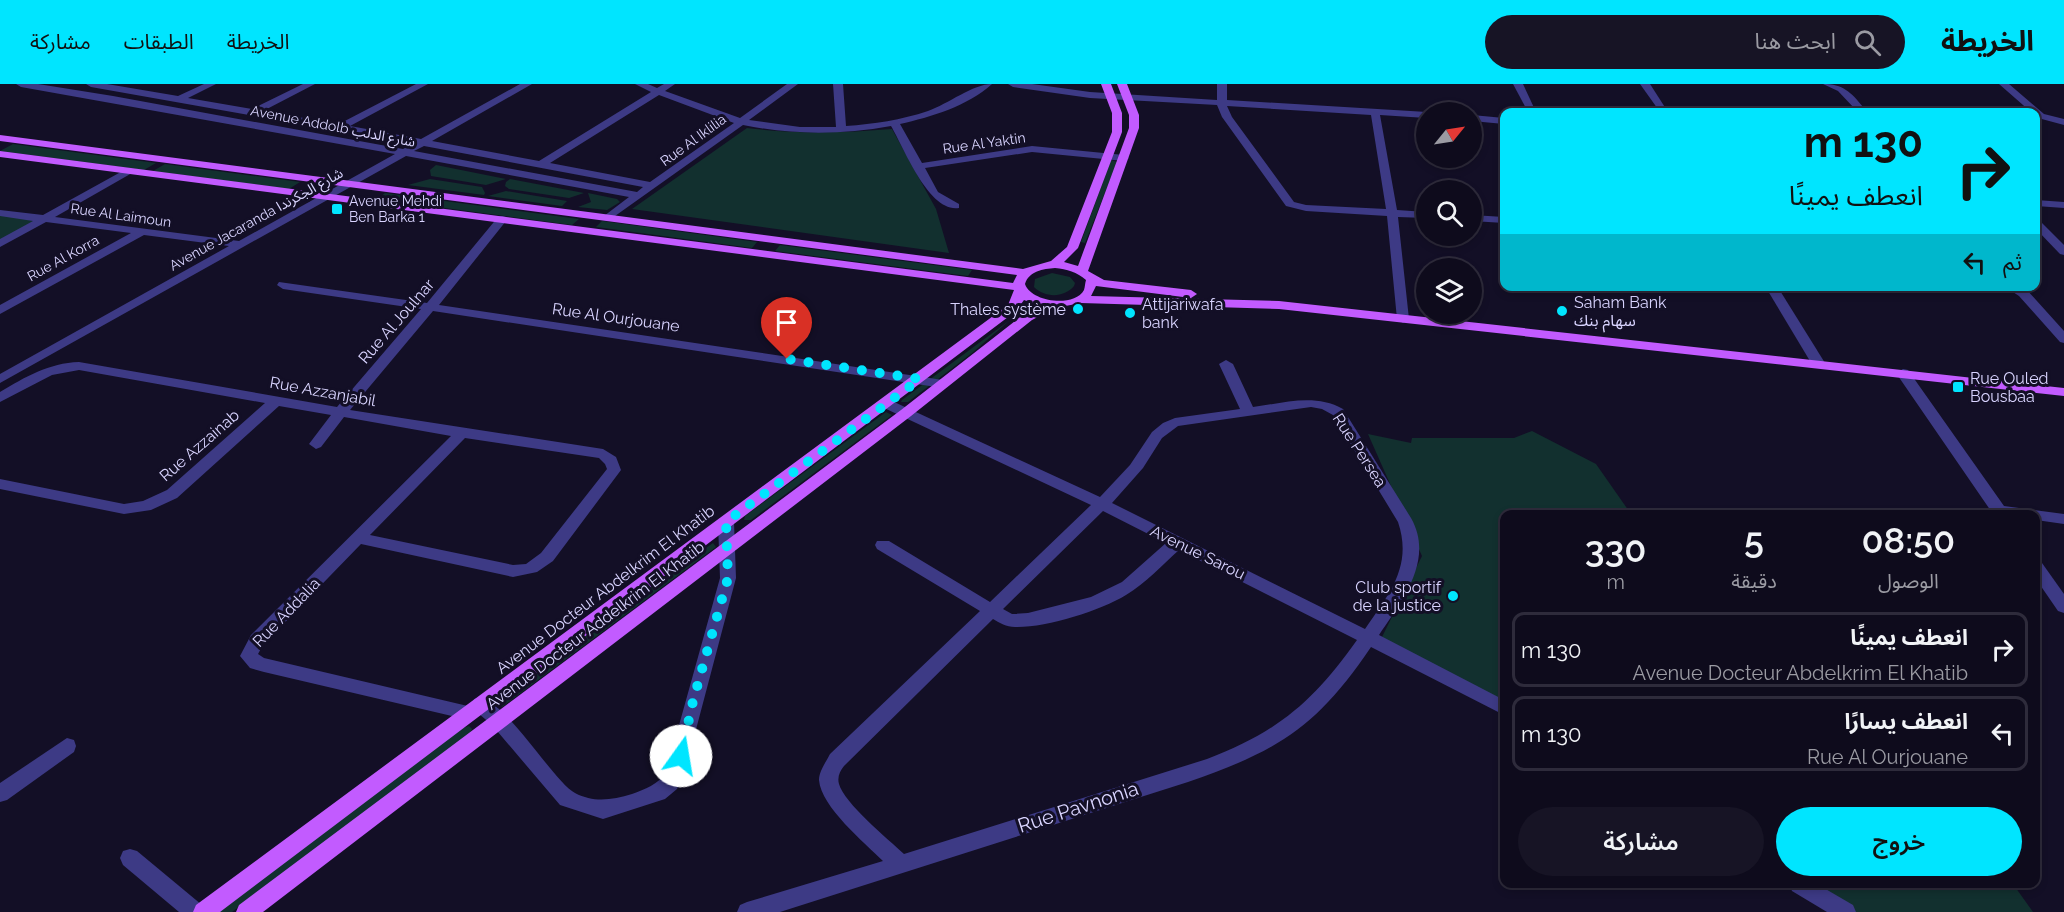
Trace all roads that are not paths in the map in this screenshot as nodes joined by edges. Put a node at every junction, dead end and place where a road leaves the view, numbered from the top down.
1 (21, 84) edge
2 (95, 84) edge
3 (211, 84) edge
4 (310, 84) edge
5 (423, 84) edge
6 (527, 84) edge
7 (640, 84) edge
8 (670, 84) edge
9 (793, 84) edge
10 (838, 84) edge
11 (987, 84) edge
12 (1013, 84) edge
13 (1106, 84) edge
14 (1122, 84) edge
15 (1222, 84) edge
16 (1518, 84) edge
17 (1645, 84) edge
18 (1828, 84) edge
19 (2004, 84) edge
20 (659, 91) junction
21 (1111, 97) junction
22 (1128, 98) junction
23 (179, 99) junction
24 (1222, 103) junction
25 (1858, 107) dead end
26 (1530, 108) edge
27 (1661, 108) edge
28 (2032, 108) edge
29 (253, 112) junction
30 (1375, 112) junction
31 (1416, 114) edge
32 (2040, 115) edge
33 (1482, 119) edge
34 (1500, 120) edge
35 (741, 122) junction
36 (894, 122) junction
37 (2064, 122) edge
38 (340, 127) junction
39 (841, 128) junction
40 (0, 138) edge
41 (421, 143) junction
42 (404, 153) junction
43 (0, 154) edge
44 (1106, 157) junction
45 (1124, 158) junction
46 (540, 165) junction
47 (919, 166) junction
48 (128, 171) junction
49 (349, 184) junction
50 (653, 186) junction
51 (327, 196) junction
52 (639, 196) junction
53 (2040, 203) edge
54 (2064, 205) edge
55 (955, 206) dead end
56 (1392, 212) junction
57 (0, 213) edge
58 (1416, 214) edge
59 (608, 218) junction
60 (44, 219) junction
61 (502, 219) junction
62 (1482, 219) edge
63 (1500, 220) edge
64 (2040, 227) edge
65 (140, 233) junction
66 (0, 244) edge
67 (239, 244) junction
68 (2064, 252) edge
69 (1054, 265) junction
70 (1025, 273) junction
71 (1086, 276) junction
72 (283, 285) dead end
73 (1020, 289) junction
74 (1774, 291) edge
75 (2019, 291) edge
76 (1080, 299) junction
77 (1236, 302) junction
78 (1053, 304) junction
79 (431, 307) junction
80 (0, 310) edge
81 (1403, 319) junction
82 (2064, 339) edge
83 (1818, 363) junction
84 (1226, 364) dead end
85 (1903, 373) junction
86 (0, 379) edge
87 (920, 379) junction
88 (943, 384) junction
89 (2064, 392) edge
90 (0, 398) edge
91 (276, 401) junction
92 (887, 404) junction
93 (339, 412) junction
94 (1249, 412) junction
95 (906, 413) junction
96 (462, 433) junction
97 (316, 444) dead end
98 (0, 484) edge
99 (1101, 504) junction
100 (1998, 510) edge
101 (2040, 516) edge
102 (2064, 519) edge
103 (726, 522) junction
104 (359, 538) junction
105 (1177, 542) junction
106 (883, 545) dead end
107 (728, 546) junction
108 (2040, 573) edge
109 (2064, 607) edge
110 (993, 611) junction
111 (1369, 638) junction
112 (1500, 706) edge
113 (474, 708) junction
114 (498, 720) junction
115 (67, 746) dead end
116 (0, 794) edge
117 (129, 858) dead end
118 (900, 864) junction
119 (1806, 888) edge
120 (195, 912) edge
121 (203, 912) edge
122 (246, 912) edge
123 (747, 912) edge
124 (1846, 912) edge

1 - 42 street, Avenue Addolb شارع الدلب
2 - 23 street, Avenue Addolb شارع الدلب
3 - 23 street
4 - 29 street
5 - 38 street
6 - 41 street, Avenue Jacaranda شارع الجكرندا
7 - 20 street
8 - 20 street
9 - 35 street, Rue Al Iklilia
10 - 39 street
11 - 36 street
12 - 21 street
13 - 21 main road
14 - 22 main road
15 - 24 street
16 - 26 street
17 - 27 street
18 - 25 street
19 - 28 street
20 - 35 street
20 - 46 street
21 - 22 street
21 - 44 main road
22 - 24 street
22 - 45 main road
23 - 29 street, Avenue Addolb شارع الدلب
24 - 30 street
24 - 56 street
29 - 38 street, Avenue Addolb شارع الدلب
30 - 31 street
30 - 56 street
32 - 37 street
33 - 34 street
35 - 39 street
35 - 50 street, Rue Al Iklilia
36 - 39 street
36 - 47 street
38 - 41 street, Avenue Addolb شارع الدلب
40 - 49 main road
41 - 42 street, Avenue Jacaranda شارع الجكرندا
41 - 46 street, Avenue Addolb شارع الدلب
42 - 49 street, Avenue Jacaranda شارع الجكرندا
42 - 52 street, Avenue Addolb شارع الدلب
43 - 48 main road
44 - 45 street, Rue Al Yaktin
44 - 47 street, Rue Al Yaktin
44 - 69 main road
45 - 71 main road
46 - 50 street, Avenue Addolb شارع الدلب
47 - 55 street
48 - 51 main road
48 - 60 street
49 - 51 street, Avenue Jacaranda شارع الجكرندا
49 - 59 main road
50 - 52 street, Rue Al Iklilia
51 - 61 main road
51 - 67 street, Avenue Jacaranda شارع الجكرندا
52 - 59 street, Rue Al Iklilia
53 - 54 street
56 - 58 street
56 - 81 street
57 - 60 street, Rue Al Laimoun
59 - 70 main road
60 - 65 street, Rue Al Laimoun
60 - 66 street
61 - 73 main road
61 - 79 street, Rue Al Joulnar
62 - 63 street
64 - 68 street
65 - 67 street, Rue Al Laimoun
65 - 80 street, Rue Al Korra
67 - 86 street, Avenue Jacaranda شارع الجكرندا
69 - 70 main road
69 - 71 main road
70 - 73 main road, Avenue Docteur Abdelkrim El Khatib
71 - 76 main road
71 - 77 main road
72 - 79 street, Rue Al Ourjouane
73 - 78 main road
73 - 87 main road, Avenue Docteur Abdelkrim El Khatib
74 - 83 street
75 - 82 street
76 - 77 main road
76 - 78 main road
77 - 81 main road
78 - 88 main road, Avenue Docteur Addelkrim El Khatib
79 - 87 street, Rue Al Ourjouane
79 - 93 street, Rue Al Joulnar
81 - 83 main road
83 - 85 main road
84 - 94 street
85 - 89 main road
85 - 100 street
87 - 88 street, Rue Al Ourjouane
87 - 92 main road, Avenue Docteur Abdelkrim El Khatib
88 - 95 main road, Avenue Docteur Addelkrim El Khatib
90 - 91 street, Rue Azzanjabil
91 - 93 street, Rue Azzanjabil
91 - 98 street, Rue Azzainab
92 - 95 street, Avenue Sarou
92 - 103 main road, Avenue Docteur Abdelkrim El Khatib
93 - 96 street, Rue Azzanjabil
93 - 97 street, Rue Al Joulnar
94 - 99 street, Rue Persea
94 - 111 street, Rue Persea
95 - 99 street, Avenue Sarou
95 - 107 main road, Avenue Docteur Addelkrim El Khatib
96 - 104 street, Rue Addalia
96 - 104 street, Rue Azzanjabil
99 - 105 street, Avenue Sarou
99 - 110 street, Rue Persea
101 - 102 street
103 - 107 street
103 - 113 main road, Avenue Docteur Abdelkrim El Khatib
104 - 113 street, Rue Addalia
105 - 110 street
105 - 111 street, Avenue Sarou
106 - 110 street
107 - 114 main road, Avenue Docteur Addelkrim El Khatib
107 - 114 street
108 - 109 street
110 - 118 street, Rue Persea
111 - 112 street, Avenue Sarou
111 - 118 street, Rue Pavnonia
113 - 114 street
113 - 121 main road, Avenue Docteur Abdelkrim El Khatib
114 - 122 main road, Avenue Docteur Addelkrim El Khatib
115 - 116 street
117 - 120 street
118 - 123 street, Rue Pavnonia
119 - 124 street

